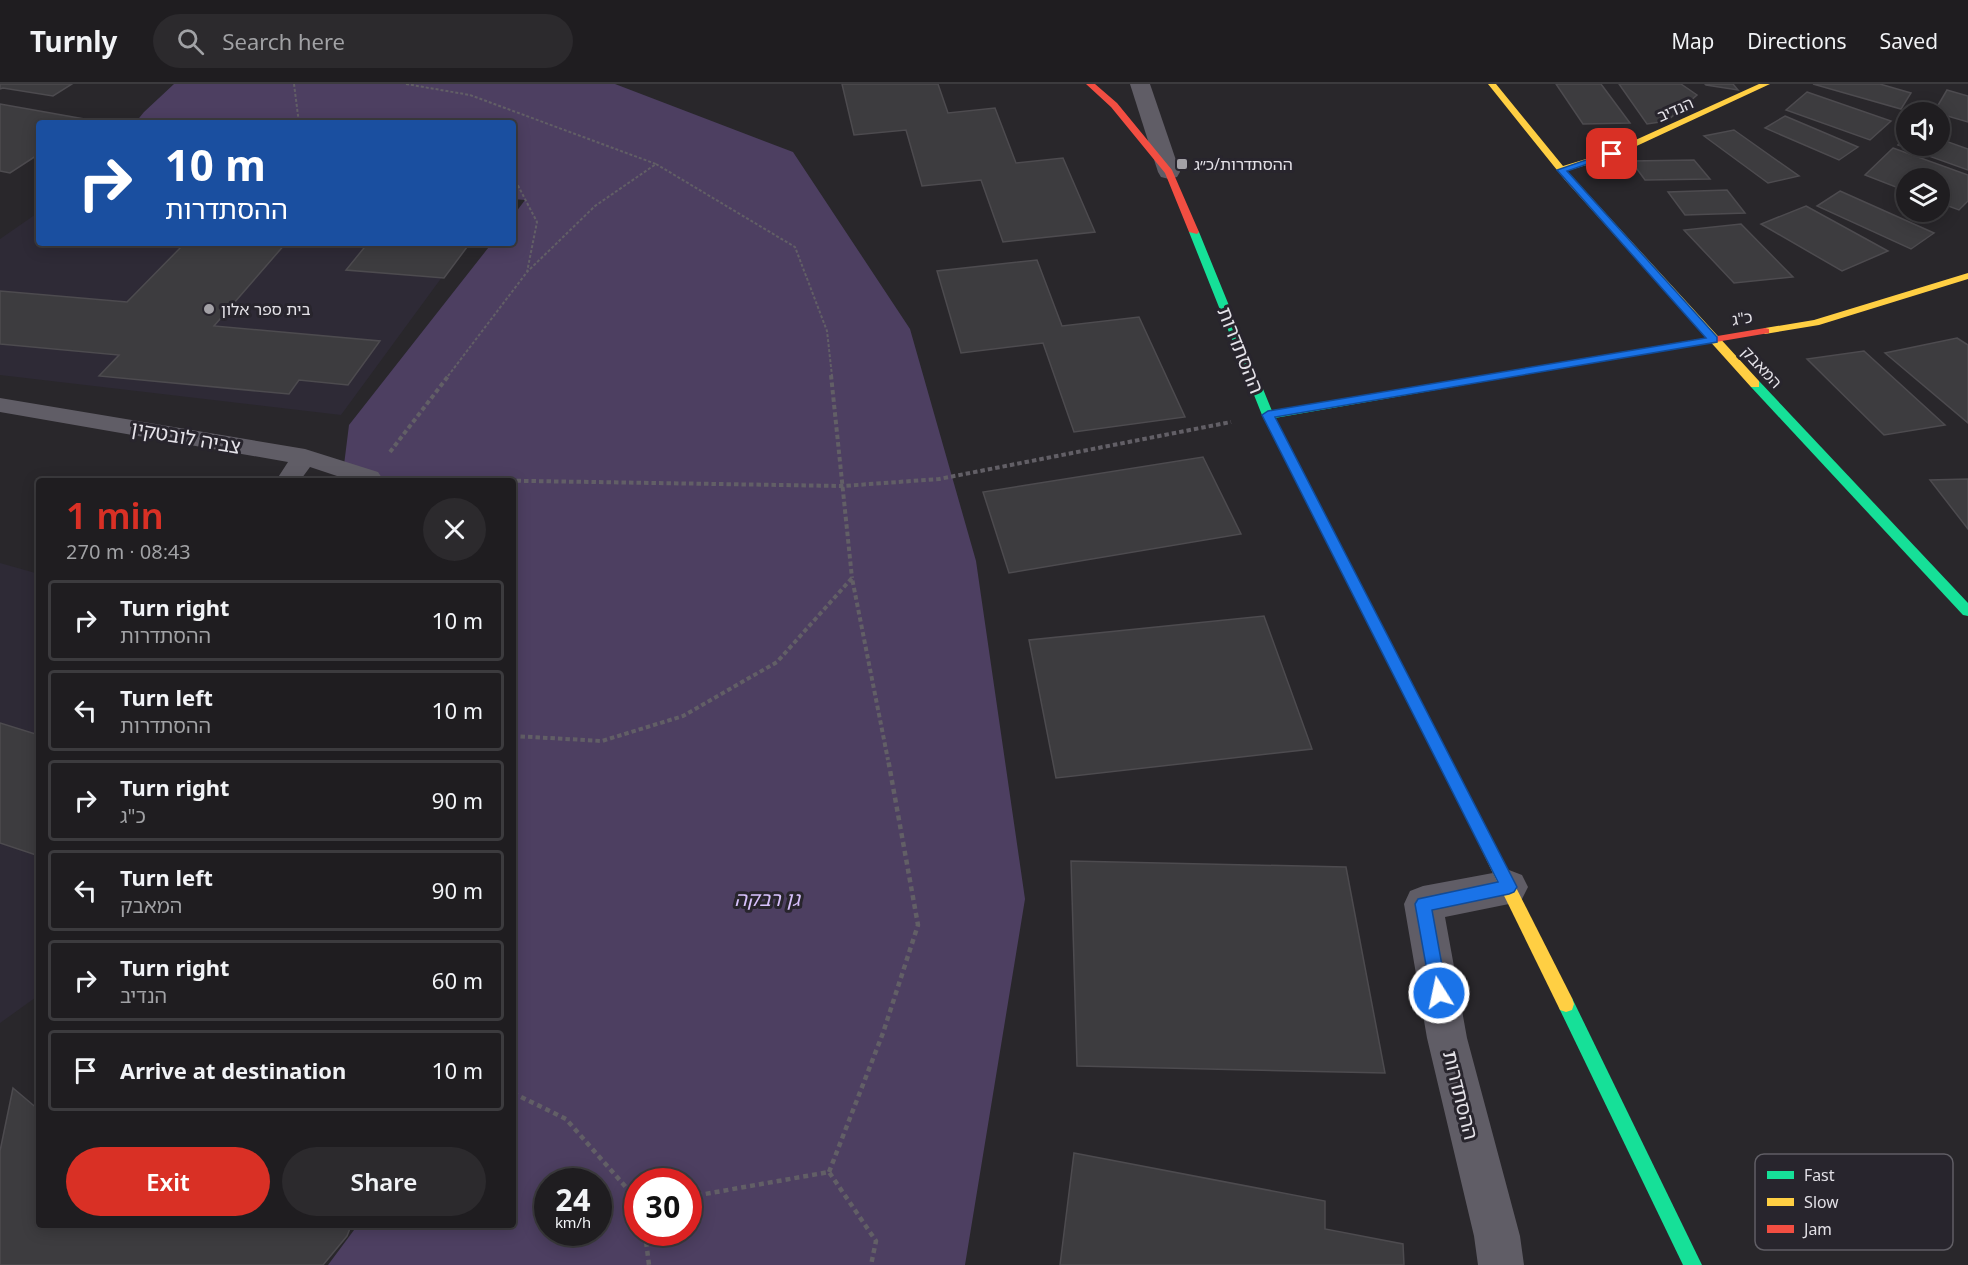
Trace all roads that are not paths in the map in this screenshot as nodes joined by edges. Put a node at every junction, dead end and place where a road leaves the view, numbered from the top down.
1 (1090, 84) edge
2 (1140, 84) edge
3 (1492, 84) edge
4 (1766, 84) edge
5 (1561, 170) junction
6 (1169, 172) junction
7 (1968, 276) edge
8 (1713, 340) junction
9 (0, 405) edge
10 (1268, 415) junction
11 (305, 457) junction
12 (289, 478) edge
13 (370, 478) road end
14 (1968, 611) edge
15 (1509, 887) junction
16 (1500, 1265) edge
17 (1693, 1265) edge

1 - 6 street, ההסתדרות
2 - 6 street, ההסתדרות
3 - 5 street, המאבק
4 - 5 street, הנדיב
5 - 8 street, המאבק
6 - 10 street, ההסתדרות
7 - 8 street, כ"ג
8 - 10 street, כ"ג
8 - 14 street, המאבק
9 - 11 lane, צביה לובטקין
10 - 15 street, ההסתדרות
11 - 12 lane
11 - 13 lane, צביה לובטקין
15 - 16 street, ההסתדרות
15 - 17 street

